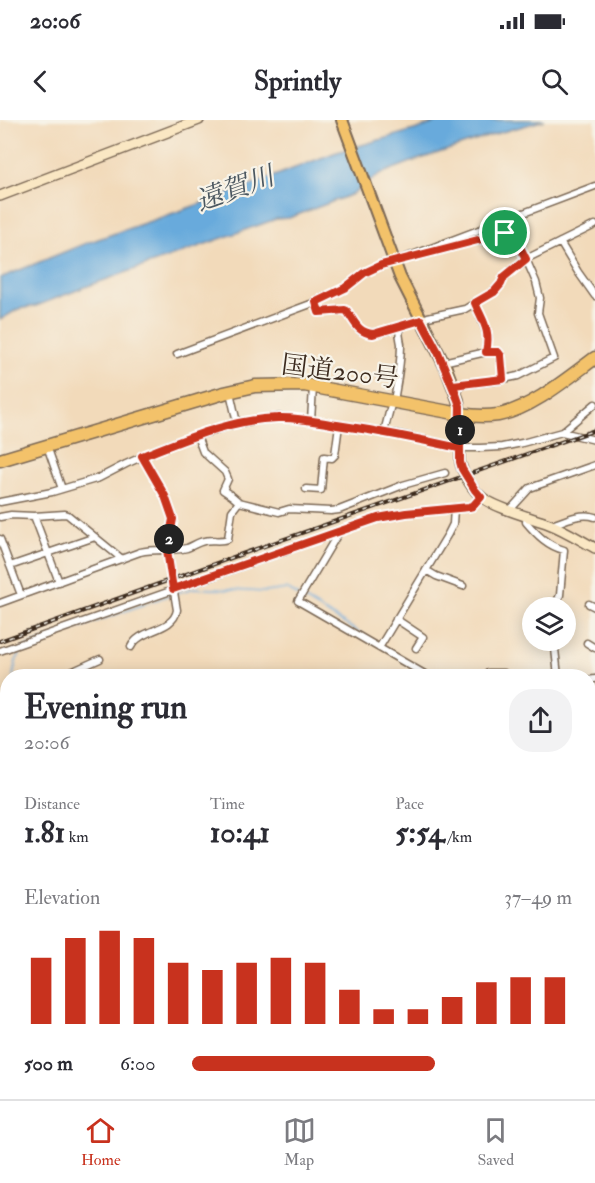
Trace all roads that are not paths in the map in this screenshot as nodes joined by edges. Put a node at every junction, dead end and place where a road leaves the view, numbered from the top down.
1 (199, 120) edge
2 (342, 120) edge
3 (593, 187) edge
4 (0, 196) edge
5 (595, 225) edge
6 (560, 242) junction
7 (526, 259) junction
8 (396, 260) junction
9 (595, 296) edge
10 (316, 302) junction
11 (475, 303) junction
12 (421, 320) junction
13 (400, 326) junction
14 (486, 352) junction
15 (177, 354) dead end
16 (595, 358) edge
17 (443, 362) junction
18 (503, 379) junction
19 (453, 385) junction
20 (313, 387) junction
21 (230, 392) junction
22 (393, 401) junction
23 (595, 404) edge
24 (460, 414) junction
25 (311, 420) junction
26 (237, 423) junction
27 (339, 425) junction
28 (384, 432) junction
29 (562, 432) junction
30 (196, 436) junction
31 (595, 440) edge
32 (47, 446) junction
33 (459, 448) junction
34 (142, 456) junction
35 (0, 460) edge
36 (595, 465) edge
37 (445, 473) dead end
38 (62, 489) junction
39 (306, 489) dead end
40 (481, 497) junction
41 (0, 502) edge
42 (239, 502) junction
43 (454, 508) junction
44 (510, 510) junction
45 (34, 516) junction
46 (527, 516) junction
47 (0, 517) edge
48 (595, 517) edge
49 (552, 525) junction
50 (339, 531) junction
51 (95, 537) junction
52 (0, 539) edge
53 (595, 548) edge
54 (167, 550) junction
55 (48, 553) junction
56 (122, 559) junction
57 (10, 566) junction
58 (426, 570) junction
59 (59, 582) junction
60 (463, 586) dead end
61 (173, 589) junction
62 (21, 595) junction
63 (559, 597) edge
64 (0, 603) edge
65 (396, 619) junction
66 (587, 643) dead end
67 (131, 647) dead end
68 (379, 648) junction
69 (416, 648) dead end
70 (595, 648) edge
71 (0, 651) edge
72 (555, 651) edge
73 (100, 659) dead end
74 (78, 669) edge
75 (413, 669) edge
76 (557, 669) edge

1 - 4 street
2 - 8 main road
3 - 8 street
5 - 6 street
6 - 7 street
6 - 9 street
7 - 8 street
7 - 11 street
7 - 18 street
8 - 10 street
8 - 12 main road
10 - 13 street
10 - 15 street
11 - 12 street
11 - 14 street
12 - 13 street
12 - 17 main road
13 - 22 street
14 - 17 street
14 - 18 street
16 - 24 highway, 国道200号
17 - 19 main road
18 - 19 street
19 - 24 main road
20 - 21 highway, 国道200号
20 - 22 highway, 国道200号
20 - 25 street
21 - 26 street
21 - 32 highway, 国道200号
22 - 24 highway, 国道200号
22 - 28 street
23 - 29 street
24 - 33 street
25 - 26 street
25 - 27 street
26 - 30 street
27 - 28 street
27 - 39 street
28 - 33 street
29 - 31 street
29 - 33 street
30 - 34 street
30 - 42 street
32 - 35 highway, 国道200号
32 - 38 street
33 - 40 street
34 - 38 street
34 - 54 street
36 - 44 street
37 - 42 street
38 - 41 street
40 - 43 street
40 - 44 street
42 - 54 street
43 - 50 street
43 - 58 street
44 - 46 street
45 - 47 street
45 - 51 street
45 - 55 street
46 - 49 street
46 - 63 street
48 - 49 street
49 - 53 street
50 - 61 street
50 - 68 street
51 - 55 street
51 - 56 street
52 - 57 street
54 - 56 street
54 - 61 street
55 - 57 street
55 - 59 street
56 - 59 street
57 - 62 street
58 - 60 street
58 - 65 street
59 - 62 street
61 - 67 street
61 - 71 street
62 - 64 street
65 - 68 street
65 - 69 street
66 - 70 street
68 - 75 street
72 - 76 street
73 - 74 street

